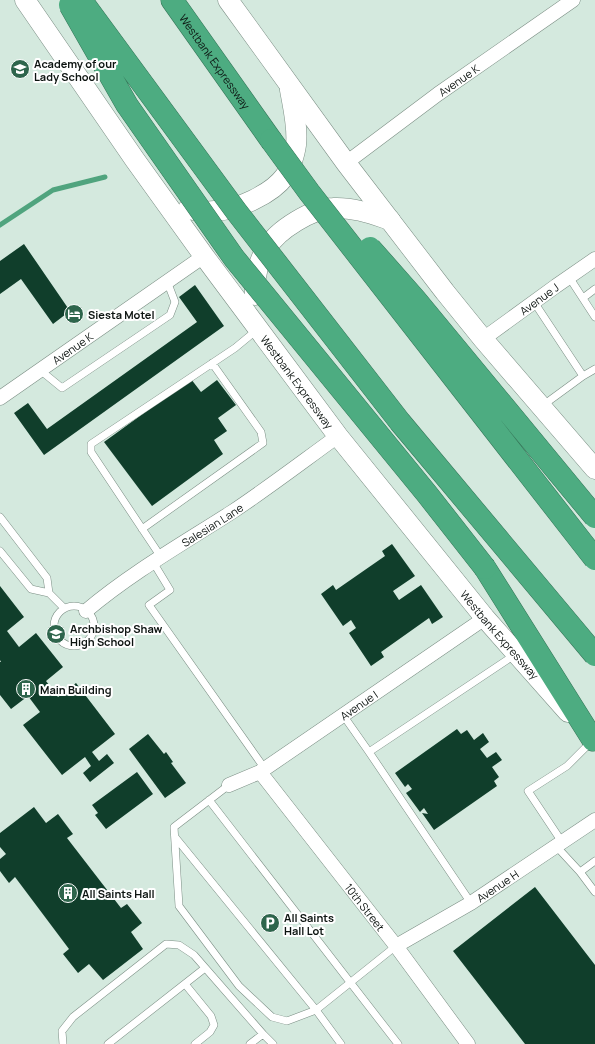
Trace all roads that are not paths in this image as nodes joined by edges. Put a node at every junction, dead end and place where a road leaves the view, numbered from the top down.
1 (25, 0) edge
2 (67, 0) edge
3 (81, 0) edge
4 (172, 0) edge
5 (228, 0) edge
6 (573, 0) edge
7 (290, 86) junction
8 (346, 163) junction
9 (309, 192) junction
10 (168, 206) junction
11 (390, 220) junction
12 (204, 256) junction
13 (595, 259) edge
14 (569, 277) junction
15 (167, 282) junction
16 (595, 289) edge
17 (583, 298) junction
18 (534, 302) junction
19 (595, 317) edge
20 (263, 333) junction
21 (483, 339) junction
22 (212, 363) junction
23 (595, 369) edge
24 (40, 370) junction
25 (583, 376) junction
26 (0, 398) edge
27 (541, 406) junction
28 (338, 436) junction
29 (595, 469) edge
30 (0, 517) edge
31 (595, 517) edge
32 (142, 529) junction
33 (0, 551) edge
34 (595, 559) edge
35 (157, 560) junction
36 (49, 593) junction
37 (64, 608) junction
38 (86, 611) junction
39 (485, 618) junction
40 (516, 654) junction
41 (595, 655) edge
42 (343, 714) junction
43 (594, 742) edge
44 (369, 752) junction
45 (263, 771) junction
46 (228, 785) joint
47 (209, 800) junction
48 (595, 820) edge
49 (175, 837) junction
50 (559, 844) junction
51 (595, 861) edge
52 (580, 872) junction
53 (595, 892) edge
54 (471, 903) junction
55 (396, 946) junction
56 (205, 968) junction
57 (351, 982) junction
58 (185, 984) junction
59 (316, 1010) junction
60 (263, 1034) junction
61 (63, 1044) edge
62 (108, 1044) edge
63 (195, 1044) edge
64 (250, 1044) edge
65 (273, 1044) edge
66 (341, 1044) edge
67 (398, 1044) edge
68 (468, 1044) edge

1 - 10 main road, Westbank Expressway
2 - 43 highway, bridge
3 - 41 highway, bridge
4 - 9 highway, Westbank Expressway, bridge
5 - 7 main road
6 - 8 street, Avenue K
7 - 8 main road
7 - 10 main road
8 - 11 main road
9 - 31 highway, bridge
9 - 34 highway, Westbank Expressway, bridge
10 - 12 main road, Westbank Expressway
11 - 20 main road
11 - 21 main road
12 - 15 street, Avenue K
12 - 20 main road, Westbank Expressway
13 - 14 street, Avenue J
14 - 17 lane
14 - 18 street, Avenue J
15 - 24 street, Avenue K
15 - 24 lane
16 - 17 lane
17 - 19 lane
18 - 21 street, Avenue J
18 - 25 lane
20 - 22 lane
20 - 28 main road, Westbank Expressway
21 - 27 main road
22 - 32 lane
22 - 32 lane
23 - 25 lane
24 - 26 street, Avenue K
25 - 27 lane
27 - 29 main road
28 - 35 street, Salesian Lane
28 - 39 main road, Westbank Expressway
30 - 36 lane
32 - 35 lane
33 - 36 lane
35 - 38 street, Salesian Lane
35 - 45 lane
36 - 37 lane
37 - 38 lane
37 - 38 lane
39 - 40 main road, Westbank Expressway
39 - 42 street, Avenue I
40 - 43 main road, Westbank Expressway
40 - 44 lane
42 - 44 lane
42 - 45 street, Avenue I
43 - 50 lane
44 - 54 lane
45 - 46 street, Avenue I
45 - 55 street, 10th Street
46 - 47 lane
47 - 49 lane
47 - 57 lane
48 - 50 street, Avenue H
49 - 59 lane
49 - 59 lane
50 - 52 lane
50 - 54 street, Avenue H
51 - 52 lane
52 - 53 lane
54 - 55 street, Avenue H
55 - 57 lane
55 - 68 street, 10th Street
56 - 58 lane
56 - 60 lane
56 - 61 lane
57 - 59 lane
57 - 67 lane
58 - 62 lane
58 - 63 lane
59 - 66 lane
60 - 64 lane
60 - 65 lane

